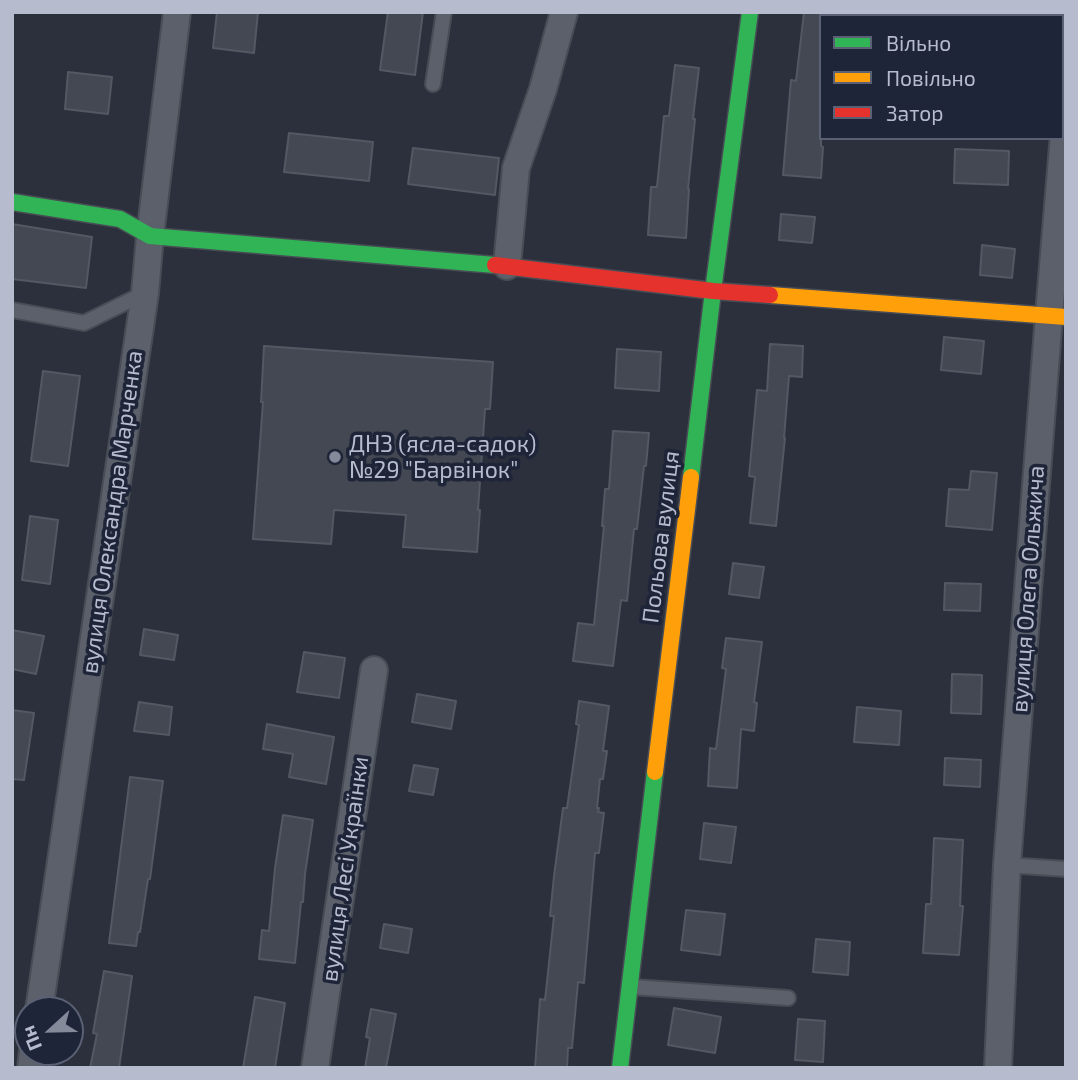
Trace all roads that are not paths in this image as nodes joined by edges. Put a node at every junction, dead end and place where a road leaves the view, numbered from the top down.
1 (177, 12) edge
2 (444, 12) edge
3 (564, 12) edge
4 (750, 12) edge
5 (433, 84) dead end
6 (1066, 110) edge
7 (12, 202) edge
8 (150, 236) junction
9 (507, 266) junction
10 (713, 291) junction
11 (145, 293) junction
12 (12, 310) edge
13 (1057, 316) edge
14 (374, 670) dead end
15 (1007, 865) junction
16 (1066, 869) edge
17 (631, 987) junction
18 (41, 996) edge
19 (788, 998) dead end
20 (315, 1068) edge
21 (620, 1068) edge
22 (998, 1068) edge

1 - 8 street, вулиця Олександра Марченка
2 - 5 lane
3 - 9 street
4 - 10 street, Польова вулиця
6 - 13 street, вулиця Олега Ольжича
7 - 8 street
8 - 9 street
8 - 11 street, вулиця Олександра Марченка
9 - 10 street
10 - 13 street
10 - 17 street, Польова вулиця
11 - 12 lane
11 - 18 street, вулиця Олександра Марченка
13 - 15 street, вулиця Олега Ольжича
14 - 20 street, вулиця Лесі Українки
15 - 16 lane
15 - 22 street, вулиця Олега Ольжича
17 - 19 lane
17 - 21 street, Польова вулиця

